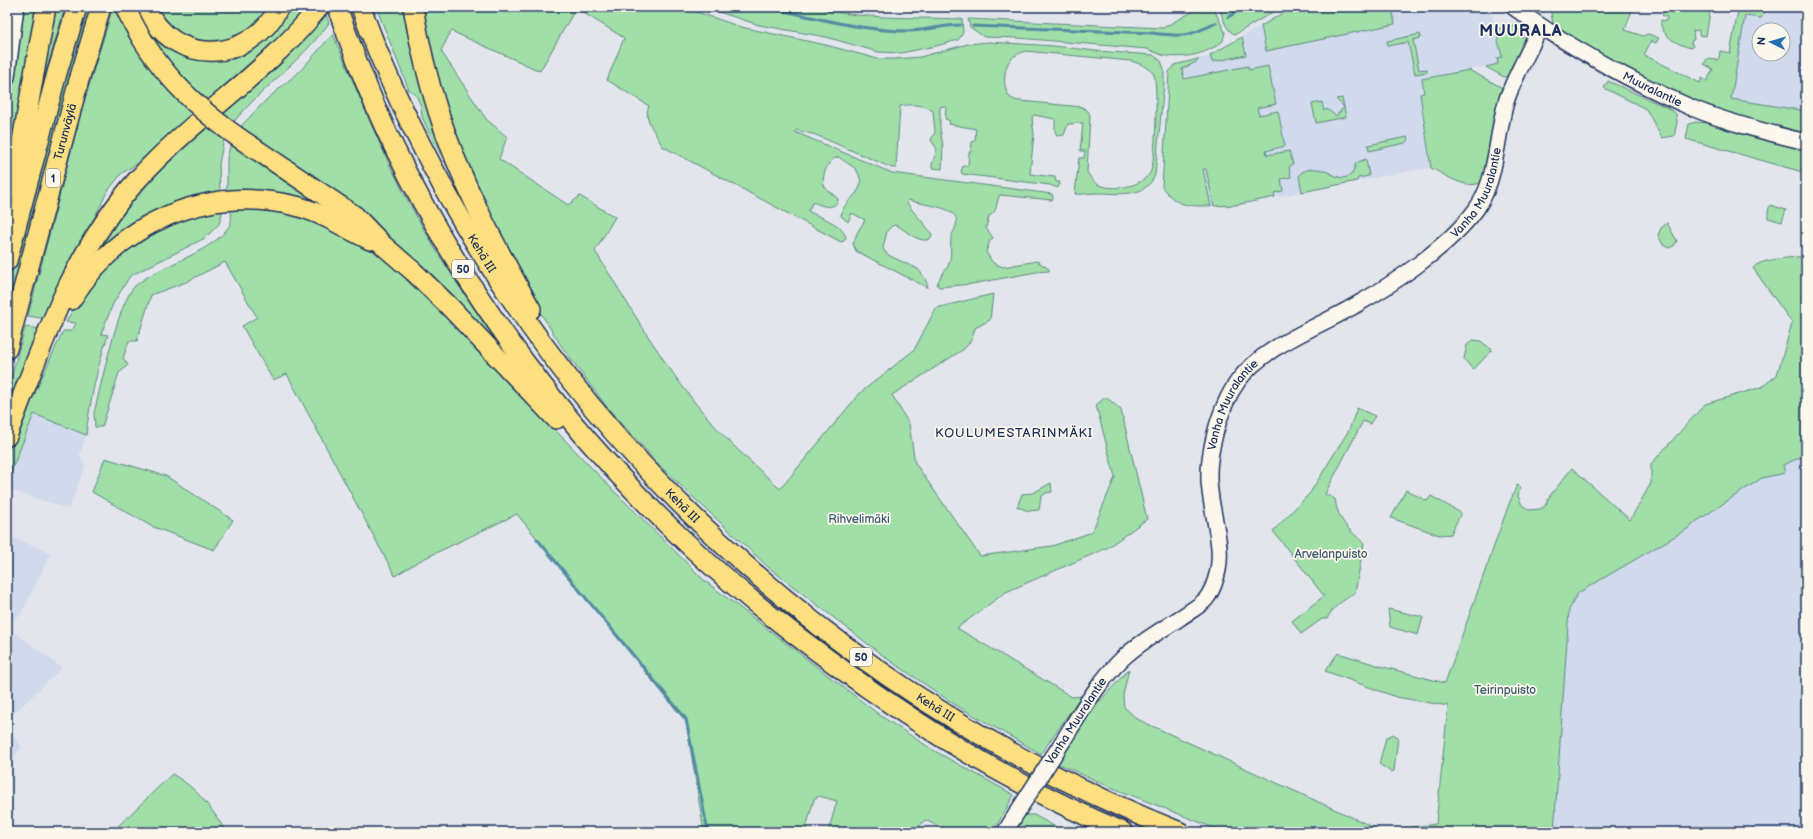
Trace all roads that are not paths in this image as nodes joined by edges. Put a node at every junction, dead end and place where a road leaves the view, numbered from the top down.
1 (16, 7) edge
2 (46, 7) edge
3 (77, 7) edge
4 (101, 7) edge
5 (125, 7) edge
6 (146, 7) edge
7 (279, 7) edge
8 (319, 7) edge
9 (337, 7) edge
10 (413, 7) edge
11 (1513, 7) edge
12 (362, 10) edge
13 (1540, 26) junction
14 (7, 77) edge
15 (1806, 142) edge
16 (7, 225) edge
17 (384, 246) junction
18 (7, 261) edge
19 (7, 349) edge
20 (35, 363) junction
21 (594, 410) junction
22 (7, 436) edge
23 (622, 478) junction
24 (1117, 830) edge
25 (1005, 832) edge
26 (1180, 832) edge

1 - 14 street
2 - 16 highway
3 - 18 highway, Turunväylä / 1
4 - 19 highway, Turunväylä / 1
5 - 17 highway, bridge
6 - 7 highway
8 - 20 highway
9 - 23 highway, Kehä III / 50
10 - 21 highway
11 - 13 street, Muuralantie
12 - 21 highway, Kehä III / 50
13 - 15 street, Muuralantie
13 - 25 street, Vanha Muuralantie, bridge
17 - 20 highway
17 - 23 highway
20 - 22 highway
21 - 26 highway, Kehä III / 50
23 - 24 highway, Kehä III / 50

